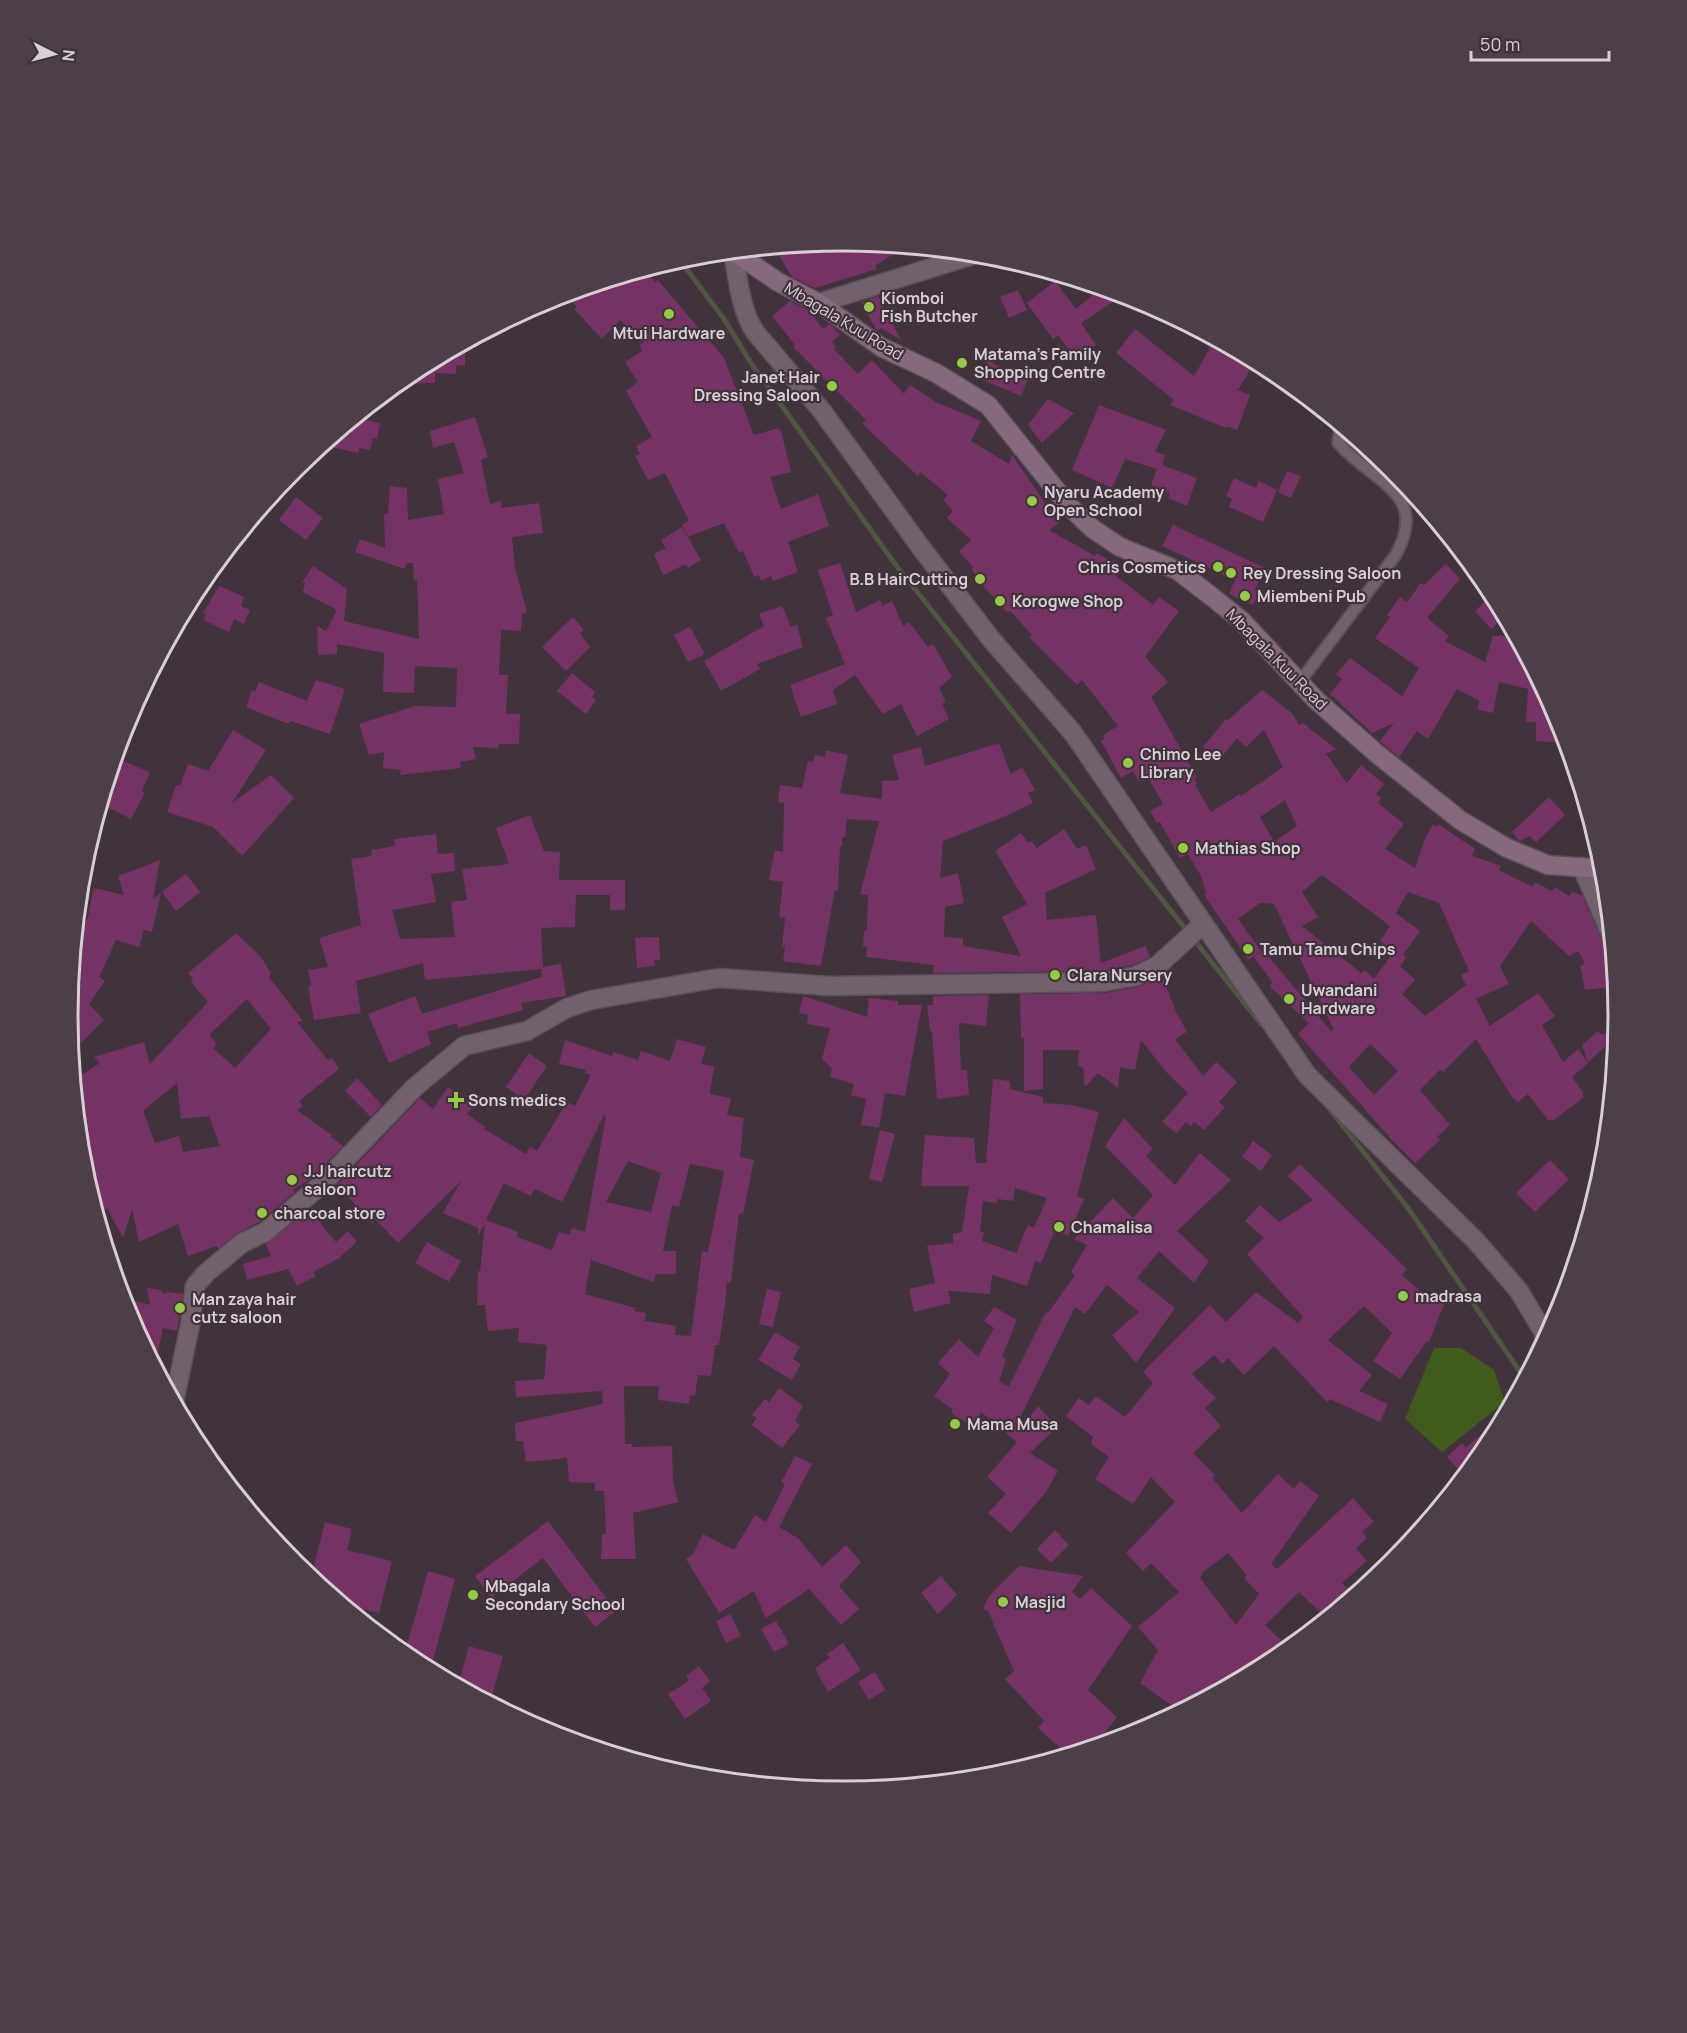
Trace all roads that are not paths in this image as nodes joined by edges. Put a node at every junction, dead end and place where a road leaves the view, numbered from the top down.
1 (742, 258) edge
2 (734, 260) edge
3 (956, 260) edge
4 (819, 303) junction
5 (1340, 434) edge
6 (1299, 683) junction
7 (1582, 867) junction
8 (1594, 868) edge
9 (1601, 911) edge
10 (1202, 925) junction
11 (1542, 1329) edge
12 (176, 1391) edge

1 - 4 street, Mbagala Kuu Road
2 - 10 street
3 - 4 street
4 - 6 street, Mbagala Kuu Road
5 - 6 lane
6 - 7 street, Mbagala Kuu Road
7 - 8 street, Mbagala Kuu Road
7 - 9 street
10 - 11 street
10 - 12 street

